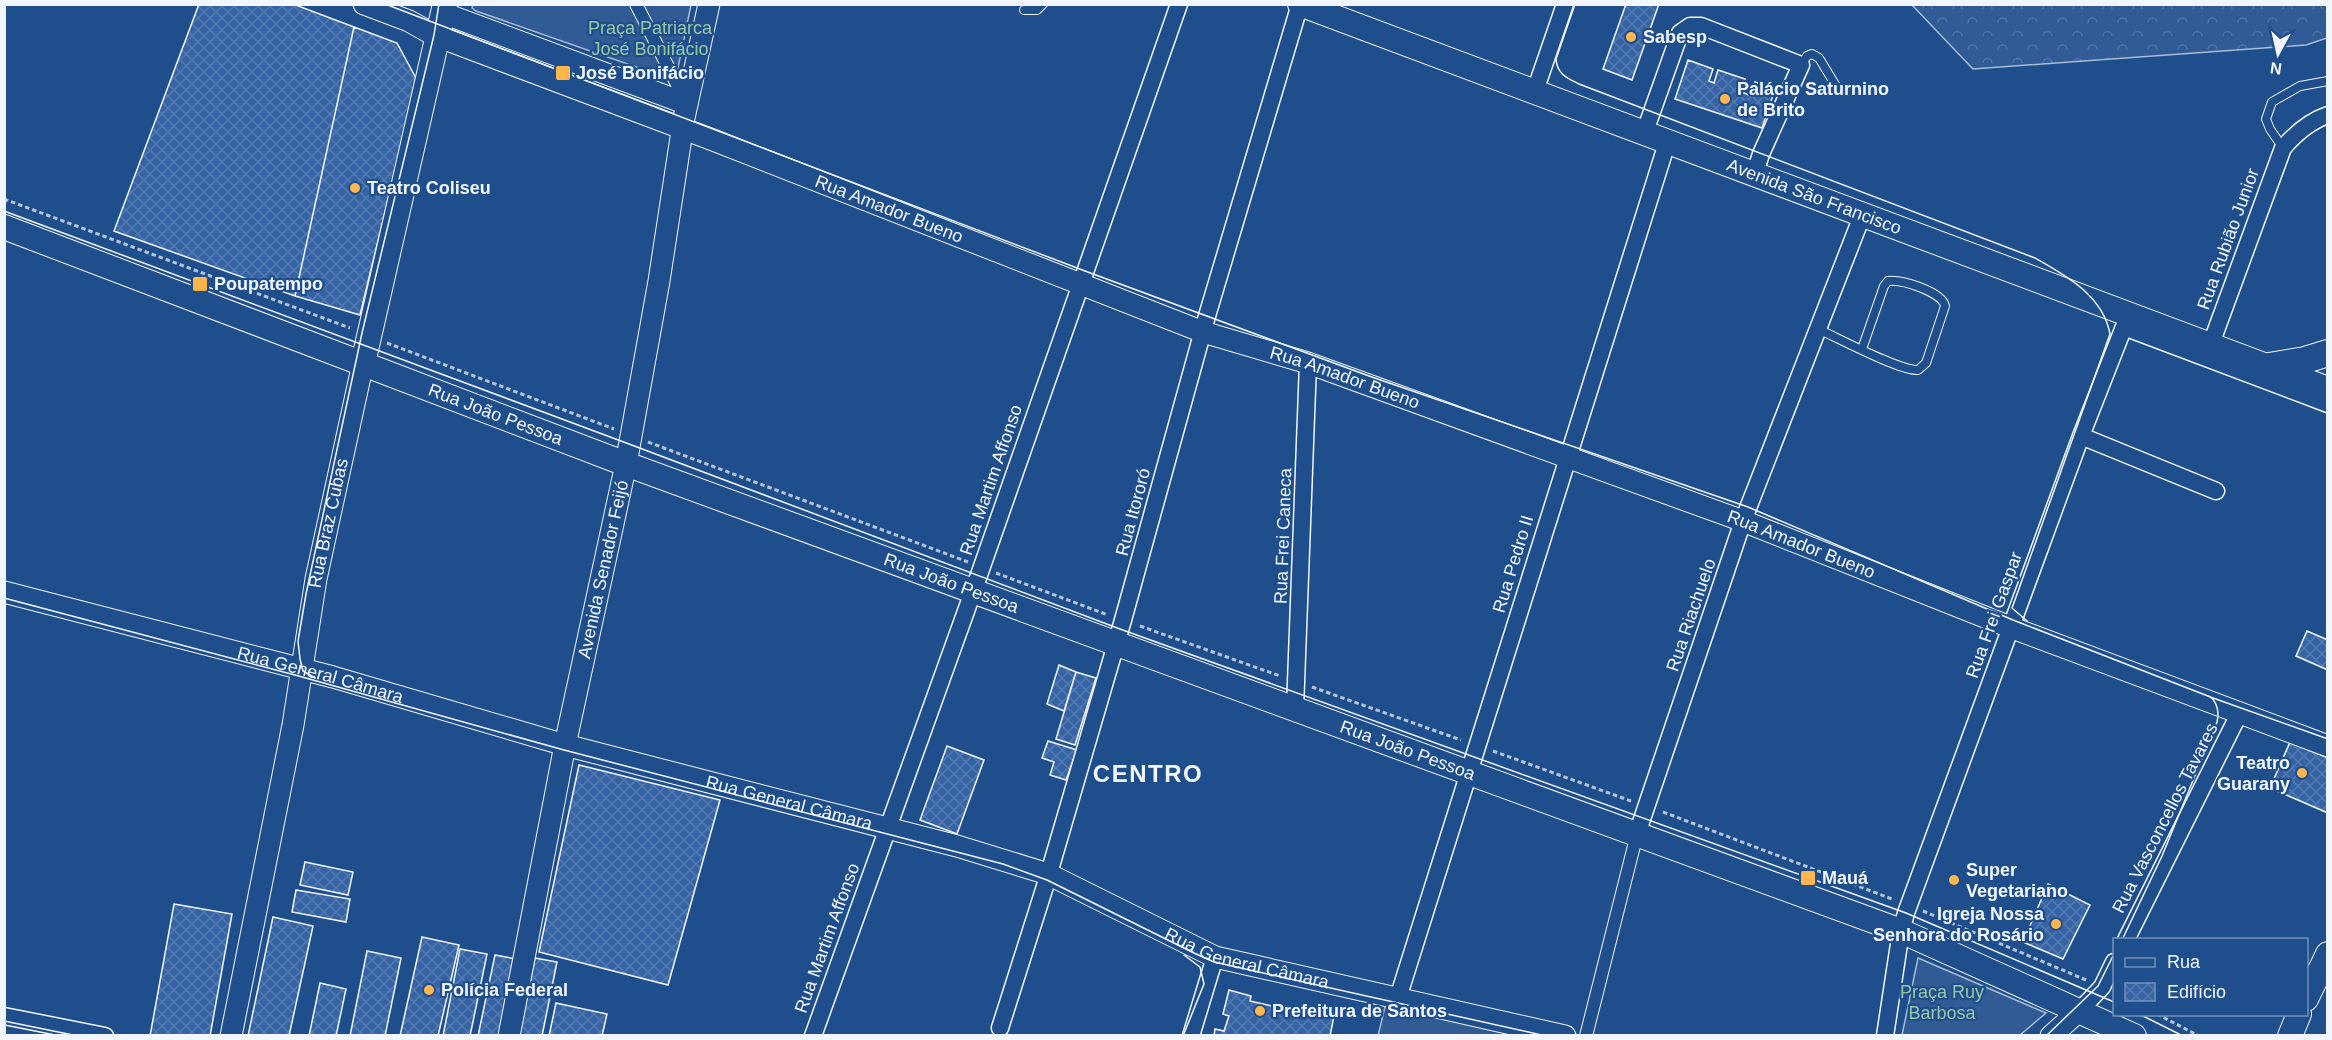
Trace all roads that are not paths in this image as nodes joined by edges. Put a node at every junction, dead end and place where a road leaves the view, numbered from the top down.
1 (364, 4) edge
2 (636, 4) edge
3 (710, 4) edge
4 (1043, 4) edge
5 (1179, 4) edge
6 (1300, 4) edge
7 (1564, 4) edge
8 (1024, 10) dead end
9 (442, 18) edge
10 (1801, 65) junction
11 (2328, 81) edge
12 (1836, 86) dead end
13 (1535, 91) junction
14 (687, 104) junction
15 (2328, 115) edge
16 (682, 128) junction
17 (1644, 134) junction
18 (1667, 143) junction
19 (2283, 148) junction
20 (1754, 176) junction
21 (1862, 216) junction
22 (4, 227) edge
23 (1080, 284) junction
24 (2127, 320) junction
25 (1818, 328) junction
26 (1203, 332) junction
27 (2211, 344) junction
28 (1862, 349) junction
29 (2328, 352) edge
30 (363, 363) junction
31 (1308, 363) junction
32 (2269, 366) junction
33 (2328, 389) edge
34 (2328, 404) edge
35 (2081, 435) junction
36 (1568, 457) junction
37 (626, 464) junction
38 (2216, 491) dead end
39 (1743, 521) junction
40 (973, 591) junction
41 (4, 592) edge
42 (2010, 627) junction
43 (1116, 643) junction
44 (303, 671) junction
45 (1295, 709) junction
46 (2239, 714) junction
47 (565, 745) junction
48 (2328, 746) edge
49 (1468, 773) junction
50 (886, 828) junction
51 (1636, 834) junction
52 (1048, 874) junction
53 (1901, 931) junction
54 (2127, 938) edge
55 (2328, 954) edge
56 (1215, 957) junction
57 (2113, 966) edge
58 (2308, 997) edge
59 (1398, 998) junction
60 (2080, 1010) junction
61 (4, 1016) edge
62 (2299, 1016) edge
63 (1000, 1028) dead end
64 (105, 1035) edge
65 (231, 1035) edge
66 (509, 1035) edge
67 (813, 1035) edge
68 (1191, 1035) edge
69 (1565, 1035) edge
70 (1586, 1035) edge
71 (1885, 1035) edge
72 (2051, 1035) edge
73 (2134, 1035) edge
74 (2290, 1035) edge

1 - 9 street, Rua Amador Bueno
2 - 14 street
3 - 14 street
4 - 8 lane
5 - 23 street, Rua Martim Affonso
6 - 13 main road, Avenida São Francisco
6 - 26 street, Rua Itororó
7 - 13 street
9 - 14 street
9 - 16 street, Rua Amador Bueno
9 - 30 main road, Rua Braz Cubas
10 - 12 lane
10 - 17 street
10 - 20 street
11 - 19 lane
13 - 17 main road, Avenida São Francisco
14 - 16 street, Avenida Senador Feijó
15 - 19 street
16 - 23 street, Rua Amador Bueno
16 - 37 street, Avenida Senador Feijó
17 - 18 main road, Avenida São Francisco
18 - 20 main road, Avenida São Francisco
18 - 36 street, Rua Pedro II
19 - 27 street, Rua Rubião Junior
20 - 21 main road, Avenida São Francisco
21 - 24 main road, Avenida São Francisco
21 - 25 street, Rua Riachuelo
22 - 30 main road, Rua João Pessoa
23 - 26 street, Rua Amador Bueno
23 - 40 street, Rua Martim Affonso
24 - 27 main road, Avenida São Francisco
24 - 34 street, Avenida São Francisco
24 - 35 street, Rua Frei Gaspar
25 - 28 lane
25 - 39 street, Rua Riachuelo
26 - 31 street, Rua Amador Bueno
26 - 43 street, Rua Itororó
27 - 32 main road, Avenida São Francisco
28 - 28 lane
29 - 32 main road
30 - 37 main road, Rua João Pessoa
30 - 44 street, Rua Braz Cubas
31 - 36 street, Rua Amador Bueno
31 - 45 street, Rua Frei Caneca
32 - 33 main road, Avenida São Francisco
35 - 38 street
35 - 42 street, Rua Frei Gaspar
36 - 39 street, Rua Amador Bueno
36 - 49 street, Rua Pedro II
37 - 40 main road, Rua João Pessoa
37 - 47 street, Avenida Senador Feijó
39 - 42 street, Rua Amador Bueno
39 - 51 street, Rua Riachuelo
40 - 43 main road, Rua João Pessoa
40 - 50 street, Rua Martim Affonso
41 - 44 street, Rua General Câmara
42 - 46 street, Rua Amador Bueno
42 - 53 street, Rua Frei Gaspar
43 - 45 main road, Rua João Pessoa
43 - 52 street, Rua Itororó
44 - 47 street, Rua General Câmara
44 - 65 street, Rua Braz Cubas
45 - 49 main road, Rua João Pessoa
46 - 48 street, Rua Amador Bueno
46 - 54 street, Rua Vasconcellos Tavares
47 - 50 street, Rua General Câmara
47 - 66 street, Avenida Senador Feijó
49 - 51 main road, Rua João Pessoa
49 - 59 street, Rua Pedro II
50 - 52 street, Rua General Câmara
50 - 67 street, Rua Martim Affonso
51 - 53 main road, Rua João Pessoa
51 - 70 street, Rua Riachuelo
52 - 56 street, Rua General Câmara
52 - 63 street, Rua Itororó
53 - 60 main road
53 - 71 street
55 - 58 main road
56 - 59 street, Rua General Câmara
56 - 68 street
57 - 60 street
59 - 69 street, Rua General Câmara
60 - 72 street
60 - 73 main road
61 - 64 street
62 - 74 main road

